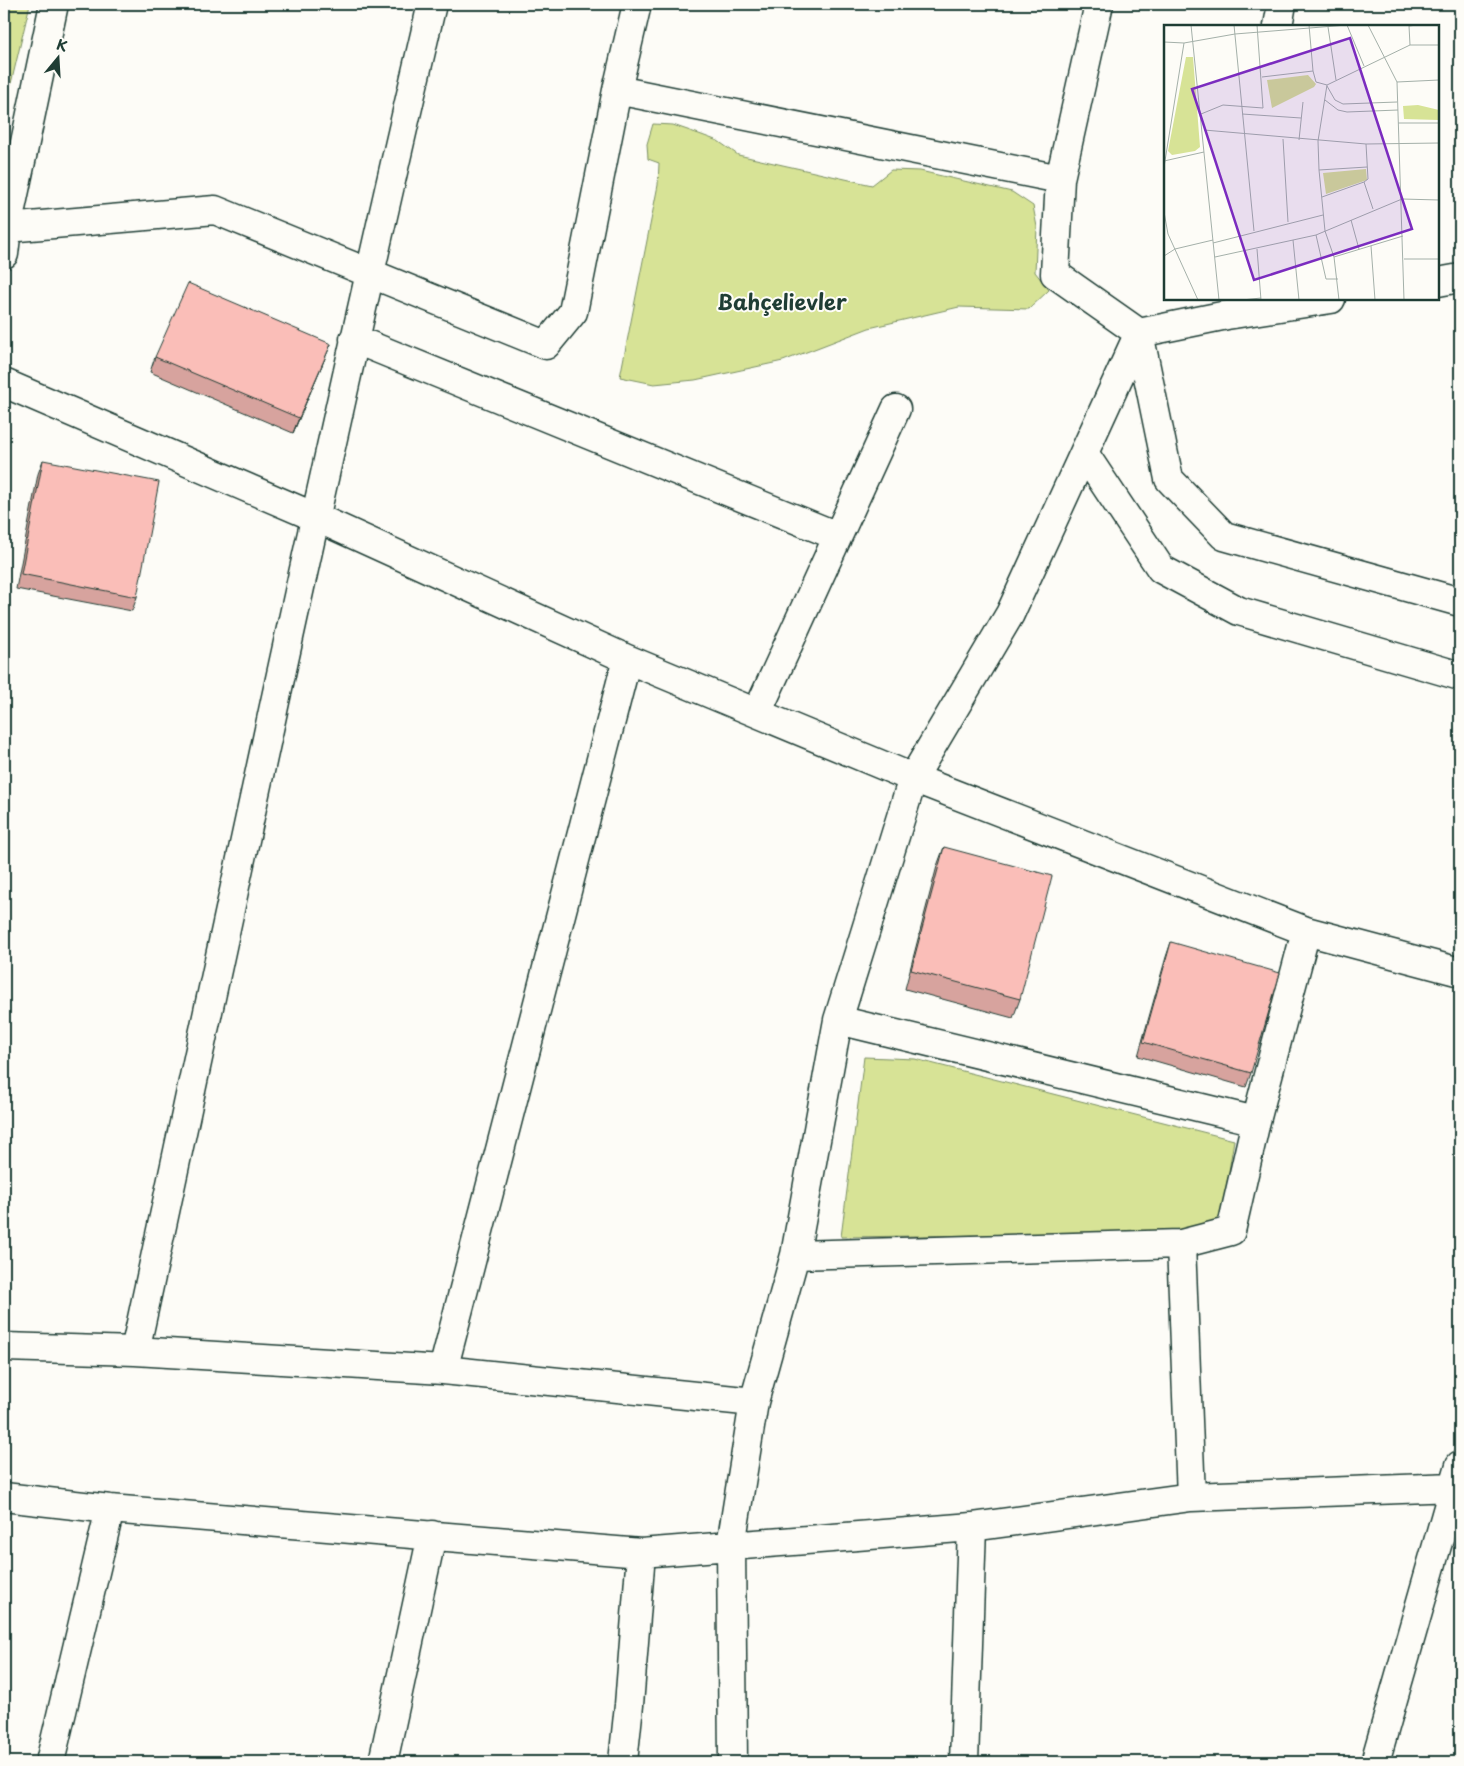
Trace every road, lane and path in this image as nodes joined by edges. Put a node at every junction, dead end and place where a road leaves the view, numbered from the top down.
1 (54, 4) edge
2 (432, 4) edge
3 (637, 4) edge
4 (1099, 4) edge
5 (1282, 4) edge
6 (1278, 25) edge
7 (616, 90) junction
8 (1060, 178) junction
9 (7, 228) junction
10 (4, 254) edge
11 (369, 272) junction
12 (1460, 278) edge
13 (1439, 282) edge
14 (1319, 300) edge
15 (1228, 307) edge
16 (1139, 333) junction
17 (354, 339) junction
18 (4, 383) edge
19 (896, 409) dead end
20 (1084, 453) junction
21 (315, 517) junction
22 (837, 536) junction
23 (1460, 602) edge
24 (627, 659) junction
25 (1460, 676) edge
26 (757, 713) junction
27 (913, 778) junction
28 (1306, 931) junction
29 (1460, 972) edge
30 (838, 1020) junction
31 (1256, 1121) junction
32 (1181, 1244) junction
33 (795, 1255) junction
34 (4, 1347) edge
35 (135, 1351) junction
36 (443, 1370) junction
37 (754, 1402) junction
38 (1458, 1480) edge
39 (4, 1497) edge
40 (1191, 1497) junction
41 (110, 1509) junction
42 (972, 1527) junction
43 (432, 1535) junction
44 (731, 1546) junction
45 (641, 1553) junction
46 (50, 1762) edge
47 (383, 1762) edge
48 (623, 1762) edge
49 (733, 1762) edge
50 (964, 1762) edge
51 (1375, 1762) edge

1 - 9 street
2 - 11 street
3 - 7 street
4 - 8 street
5 - 6 street
7 - 8 street
7 - 11 street
8 - 16 street
9 - 10 street
9 - 11 street
11 - 17 street
12 - 13 street
14 - 15 street
15 - 16 street
16 - 20 street
16 - 23 street
17 - 21 street
17 - 22 street
18 - 21 street
19 - 22 street
20 - 25 street
20 - 27 street
21 - 24 street
21 - 35 street
22 - 26 street
24 - 26 street
24 - 36 street
26 - 27 street
27 - 28 street
27 - 30 street
28 - 29 street
28 - 31 street
30 - 31 street
30 - 33 street
31 - 32 street
32 - 33 street
32 - 40 street
33 - 37 street
34 - 35 street
35 - 36 street
36 - 37 street
37 - 44 street
38 - 40 street
38 - 51 street
39 - 41 street
40 - 42 street
41 - 43 street
41 - 46 street
42 - 44 street
42 - 50 street
43 - 45 street
43 - 47 street
44 - 45 street
44 - 49 street
45 - 48 street

